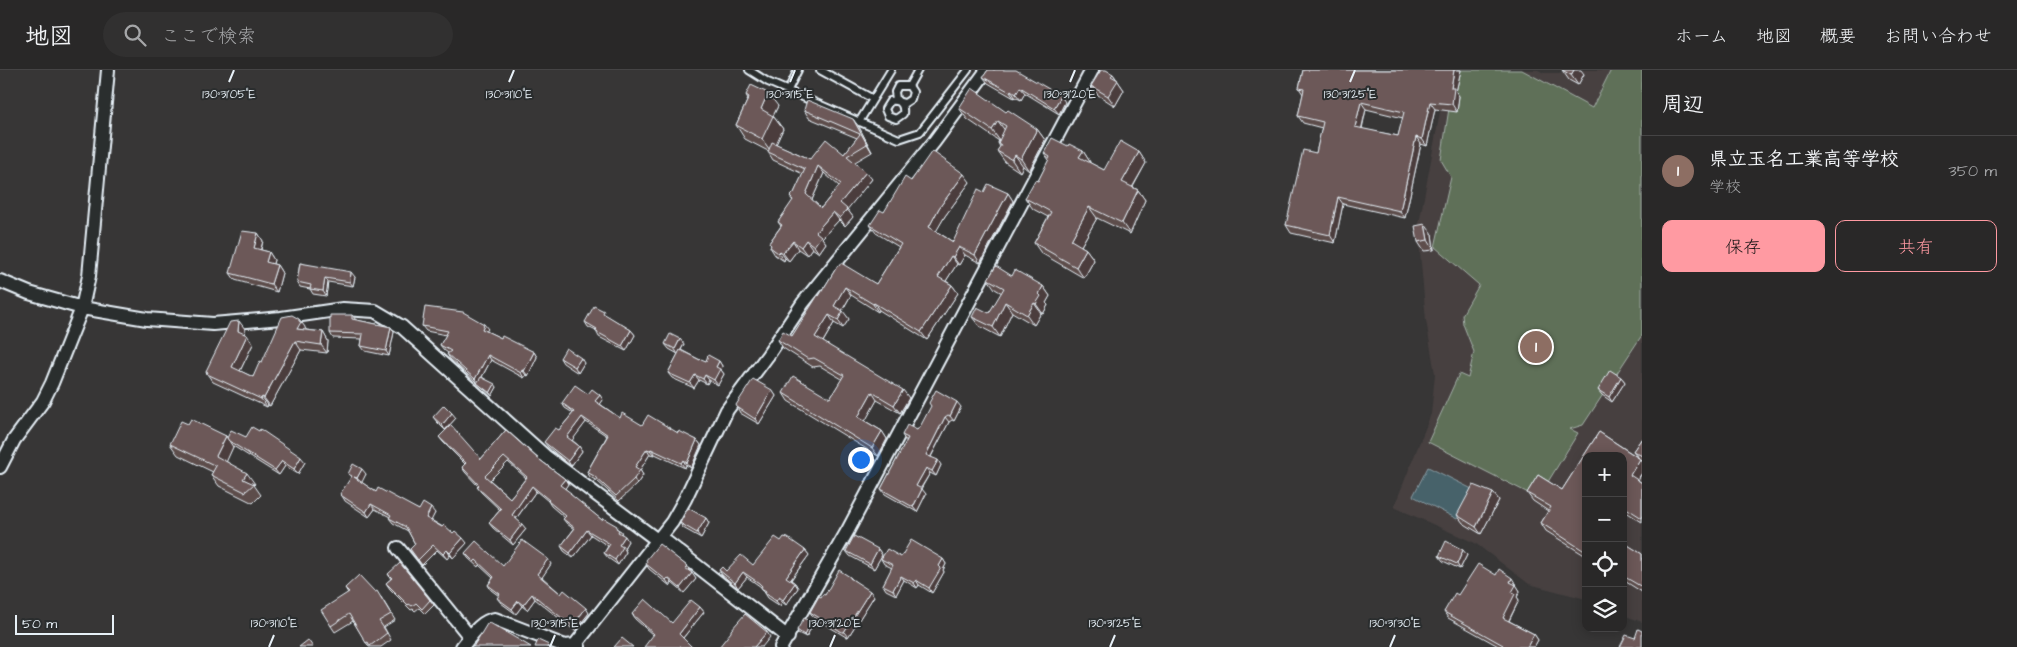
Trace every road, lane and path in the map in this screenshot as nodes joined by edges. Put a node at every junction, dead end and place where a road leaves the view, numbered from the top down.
1 (108, 70) edge
2 (749, 70) edge
3 (798, 70) edge
4 (820, 70) edge
5 (891, 70) edge
6 (918, 70) edge
7 (968, 70) edge
8 (987, 70) edge
9 (1092, 70) edge
10 (909, 86) junction
11 (788, 90) junction
12 (873, 98) junction
13 (859, 122) junction
14 (0, 281) edge
15 (82, 308) junction
16 (0, 467) edge
17 (658, 538) junction
18 (398, 548) dead end
19 (466, 642) edge
20 (784, 642) edge
21 (577, 646) edge

1 - 15 street
2 - 11 lane
3 - 11 lane
4 - 12 lane
5 - 12 lane
6 - 10 lane
7 - 13 lane
8 - 17 street
9 - 20 street
10 - 10 lane
11 - 13 lane
12 - 13 lane
14 - 15 street
15 - 16 street
15 - 17 street
17 - 20 street
17 - 21 street
18 - 19 street
19 - 21 street

